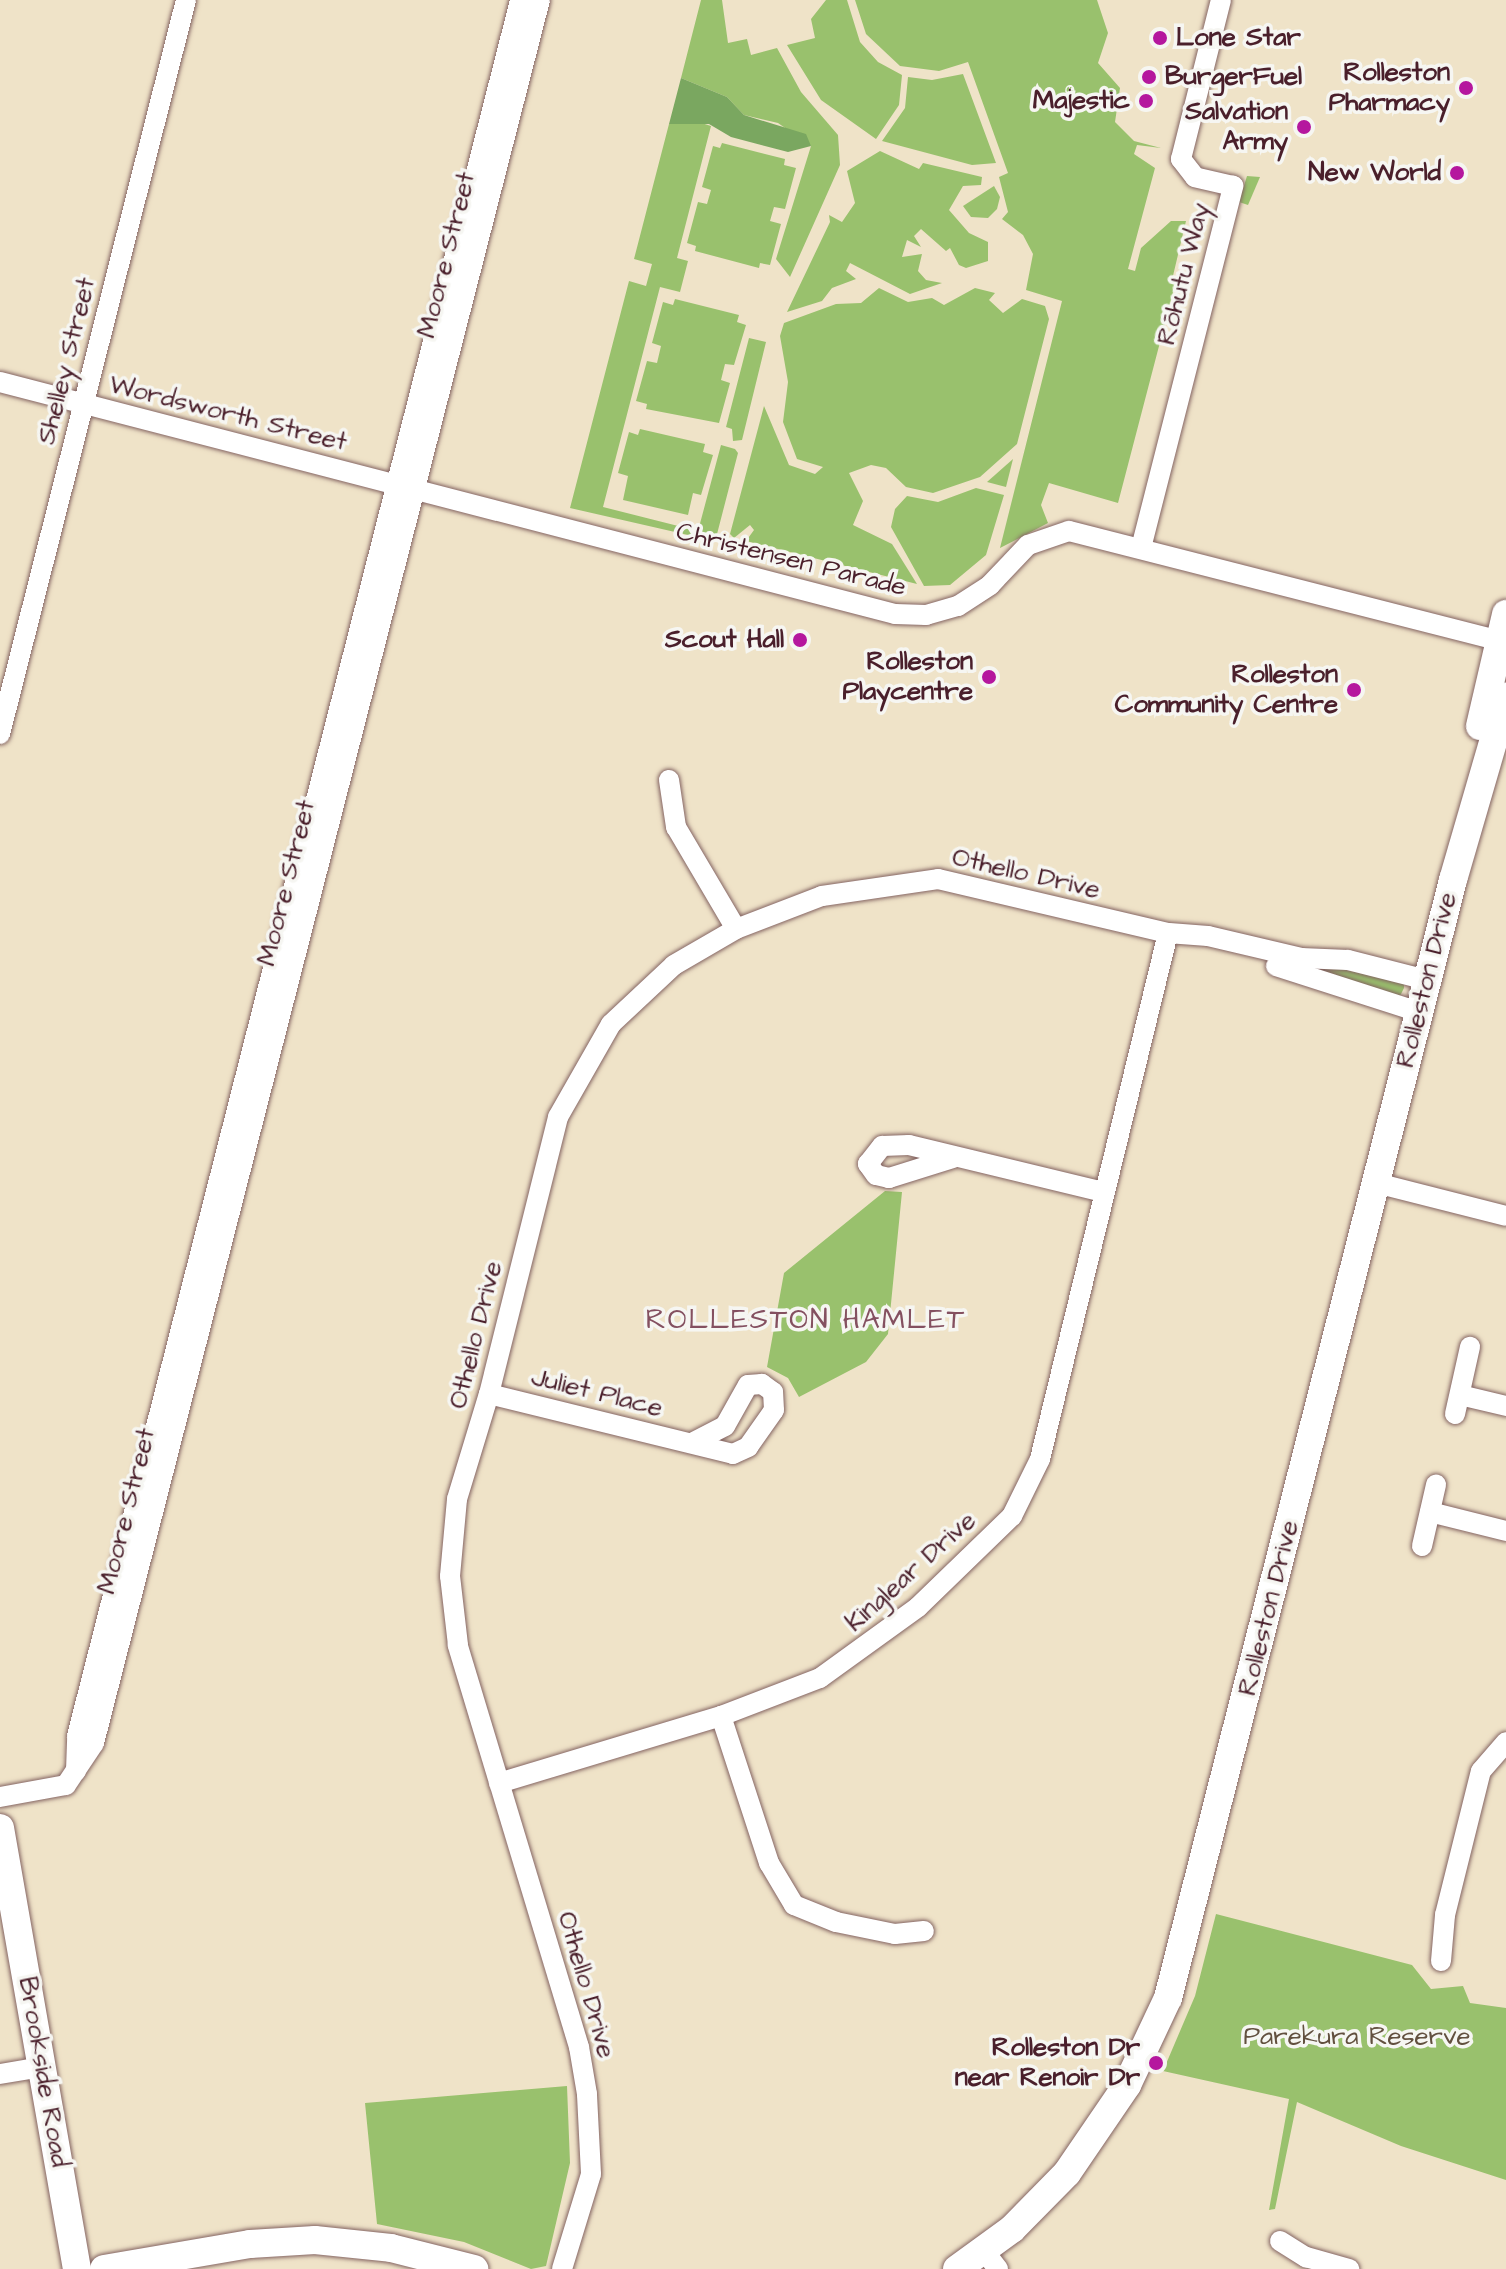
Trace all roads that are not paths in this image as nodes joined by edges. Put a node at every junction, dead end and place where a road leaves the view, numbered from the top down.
1 (186, 0) edge
2 (520, 0) edge
3 (540, 0) edge
4 (1221, 0) edge
5 (0, 382) edge
6 (83, 404) junction
7 (406, 486) junction
8 (1141, 548) junction
9 (1504, 632) edge
10 (1506, 697) edge
11 (0, 734) edge
12 (669, 780) dead end
13 (1453, 880) junction
14 (736, 929) junction
15 (1174, 935) junction
16 (1427, 980) junction
17 (1419, 1012) junction
18 (953, 1158) dead end
19 (1376, 1183) junction
20 (1103, 1192) junction
21 (1506, 1216) edge
22 (1470, 1347) dead end
23 (489, 1394) junction
24 (1506, 1406) edge
25 (692, 1443) dead end
26 (1436, 1485) dead end
27 (1430, 1512) junction
28 (1506, 1531) edge
29 (1422, 1546) dead end
30 (721, 1716) junction
31 (1506, 1742) edge
32 (499, 1783) junction
33 (0, 1797) edge
34 (0, 1828) edge
35 (924, 1931) dead end
36 (1441, 1961) dead end
37 (42, 2067) junction
38 (0, 2074) edge
39 (1280, 2241) dead end
40 (991, 2260) edge
41 (77, 2269) edge
42 (104, 2269) edge
43 (474, 2269) edge
44 (562, 2269) edge
45 (957, 2269) edge
46 (1349, 2269) edge

1 - 6 street, Shelley Street
2 - 7 street, Moore Street
3 - 7 street, Moore Street
4 - 8 street, Rōhutu Way
5 - 6 street, Wordsworth Street
6 - 7 street, Wordsworth Street
6 - 11 street, Shelley Street
7 - 8 street, Christensen Parade
7 - 33 street, Moore Street
8 - 9 street, Christensen Parade
9 - 13 main road, Rolleston Drive
10 - 13 main road, Rolleston Drive
12 - 14 street
13 - 16 main road, Rolleston Drive
14 - 15 street, Othello Drive
14 - 23 street, Othello Drive
15 - 16 street, Othello Drive
15 - 17 street, Othello Drive
15 - 20 street, Kinglear Drive
16 - 17 main road, Rolleston Drive
17 - 19 main road, Rolleston Drive
18 - 20 street
19 - 21 street
19 - 40 main road, Rolleston Drive
20 - 30 street, Kinglear Drive
22 - 24 street
23 - 25 street, Juliet Place
23 - 32 street, Othello Drive
26 - 27 street
27 - 28 street
27 - 29 street
30 - 32 street, Kinglear Drive
30 - 35 street
31 - 36 street
32 - 44 street, Othello Drive
34 - 37 main road, Brookside Road
37 - 38 street
37 - 41 main road, Brookside Road
39 - 46 street
40 - 45 main road, Rolleston Drive
42 - 43 main road

